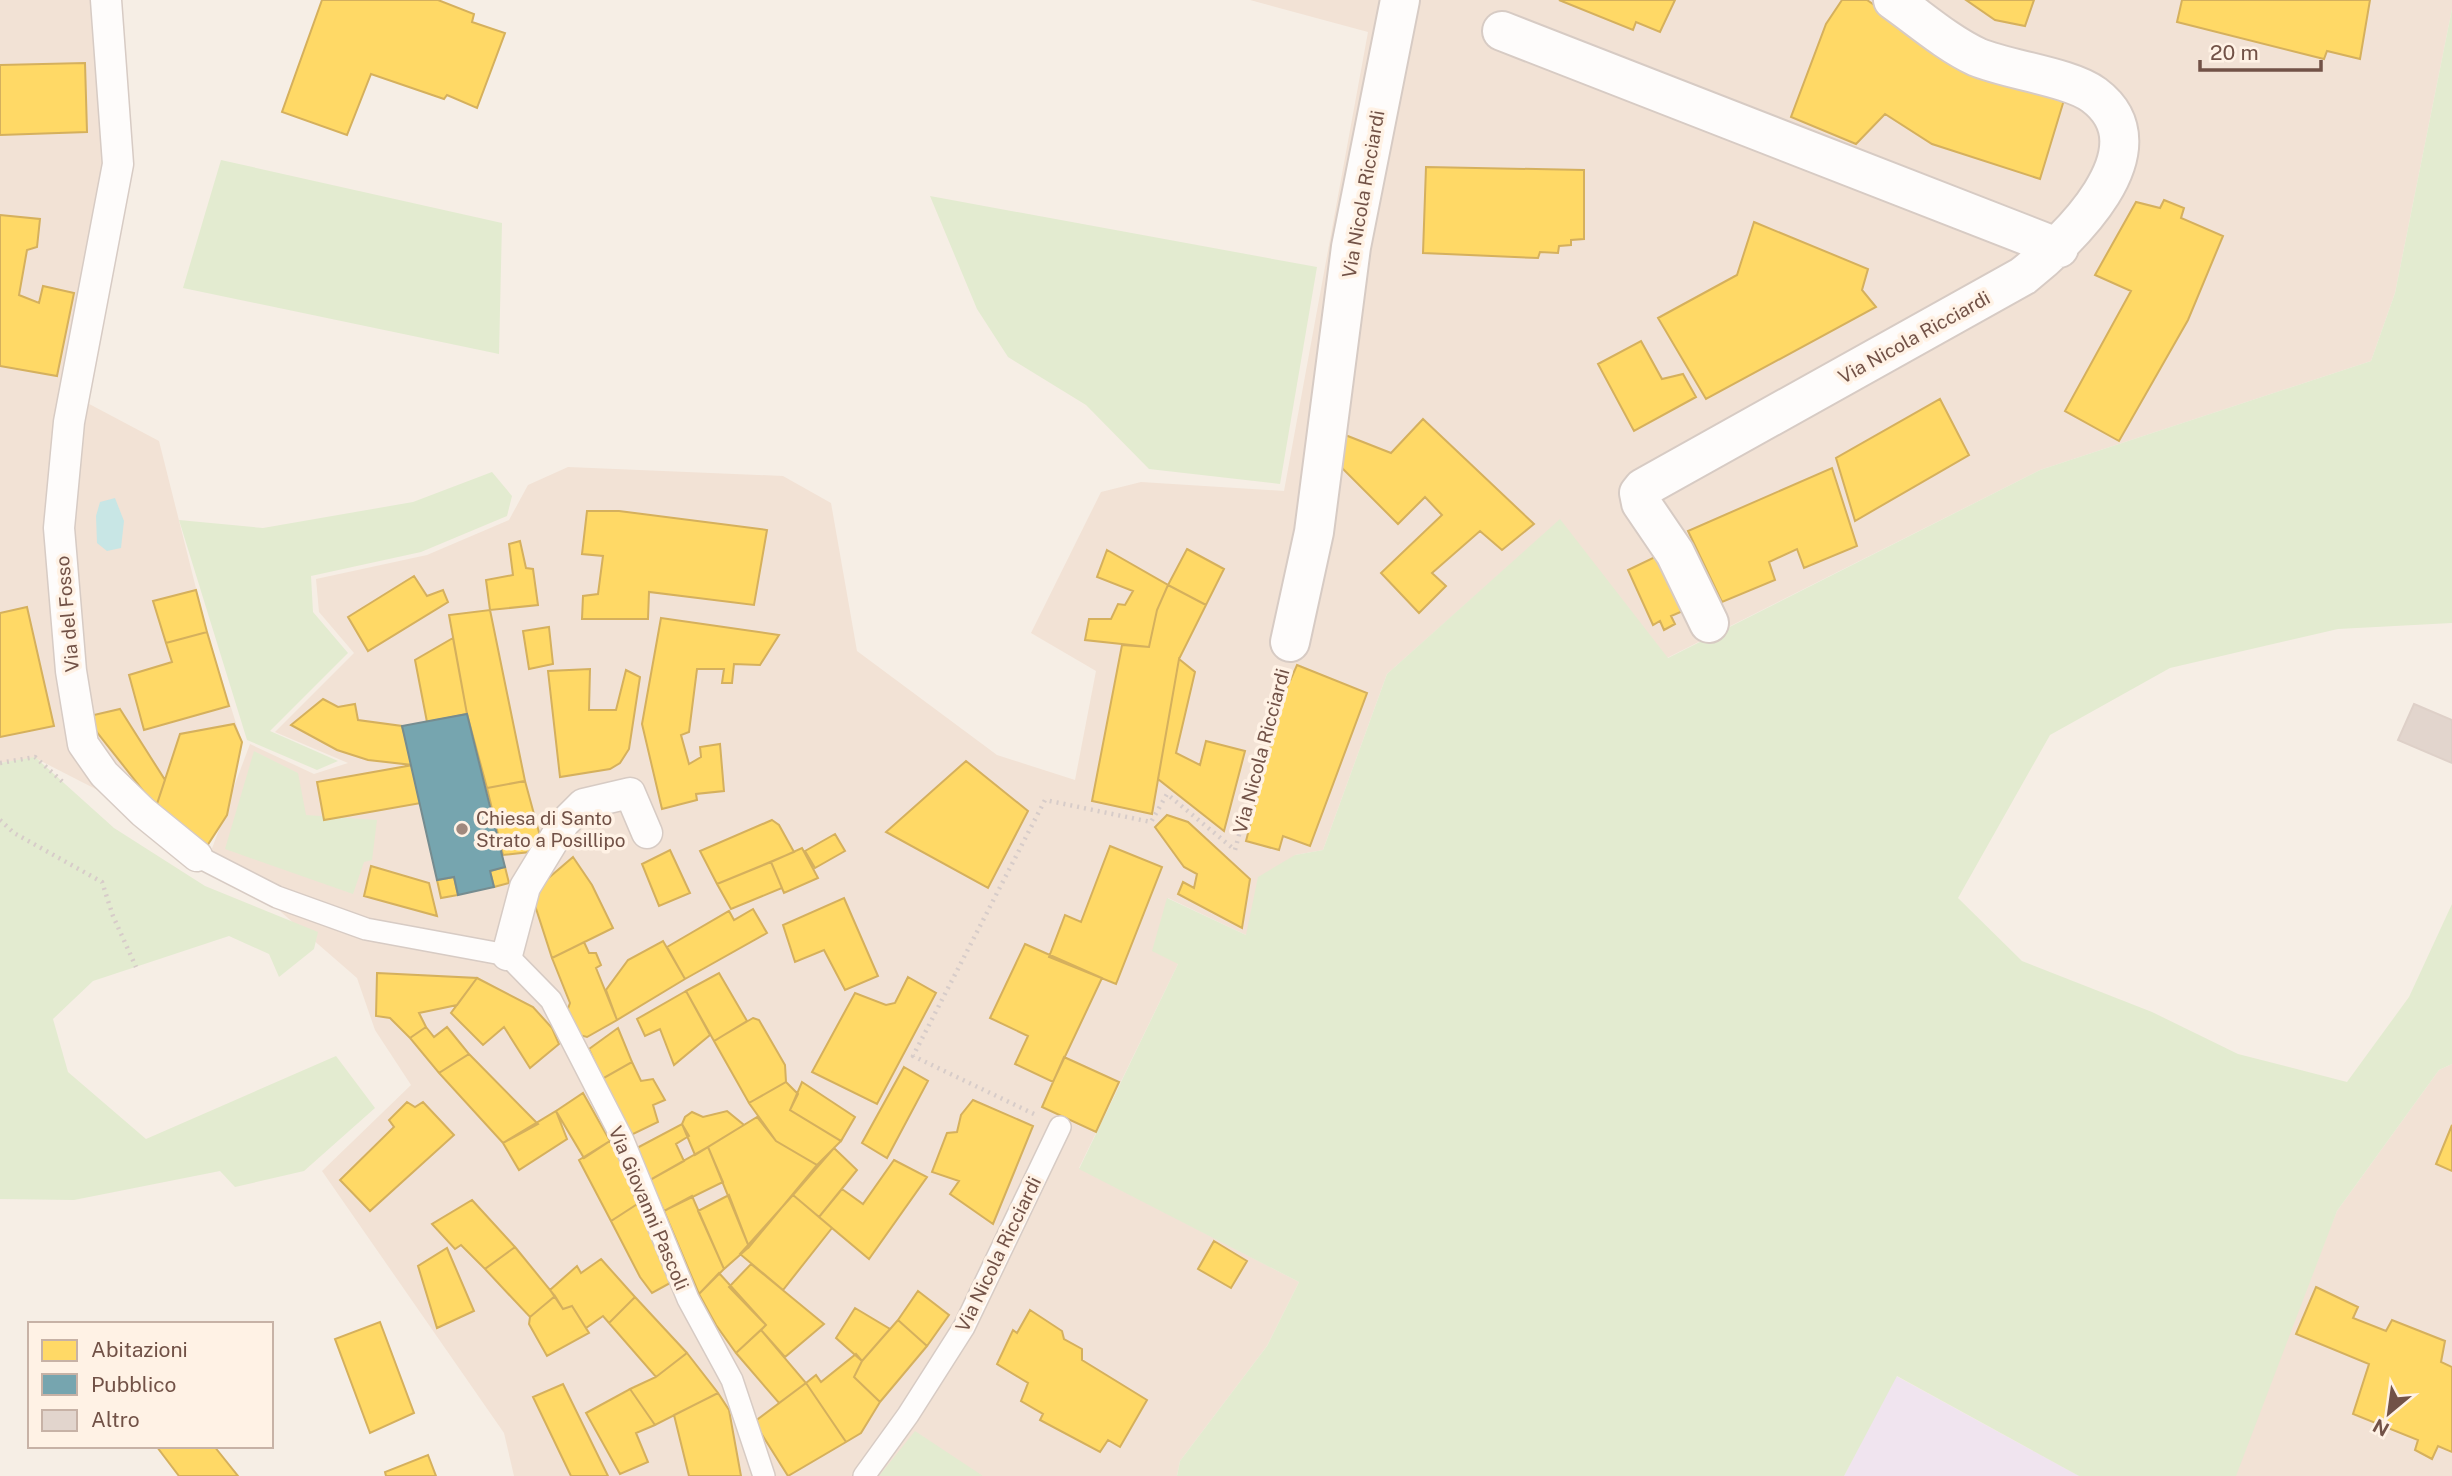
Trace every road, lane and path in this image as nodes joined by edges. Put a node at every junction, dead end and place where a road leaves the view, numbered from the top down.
1 (106, 0) edge
2 (1400, 0) edge
3 (1893, 0) edge
4 (1502, 32) dead end
5 (2059, 248) junction
6 (1709, 623) dead end
7 (1290, 642) joint
8 (0, 820) edge
9 (647, 833) dead end
10 (197, 856) joint
11 (507, 955) junction
12 (136, 967) dead end
13 (1060, 1127) joint
14 (764, 1476) edge
15 (863, 1476) edge

1 - 10 street, Via del Fosso
2 - 7 street, Via Nicola Ricciardi
3 - 5 street, Via Nicola Ricciardi
4 - 5 street
5 - 6 street, Via Nicola Ricciardi
7 - 13 path, Via Nicola Ricciardi
8 - 12 path
9 - 11 street
10 - 11 lane, Via del Fosso
11 - 14 lane, Via Giovanni Pascoli
13 - 15 lane, Via Nicola Ricciardi

